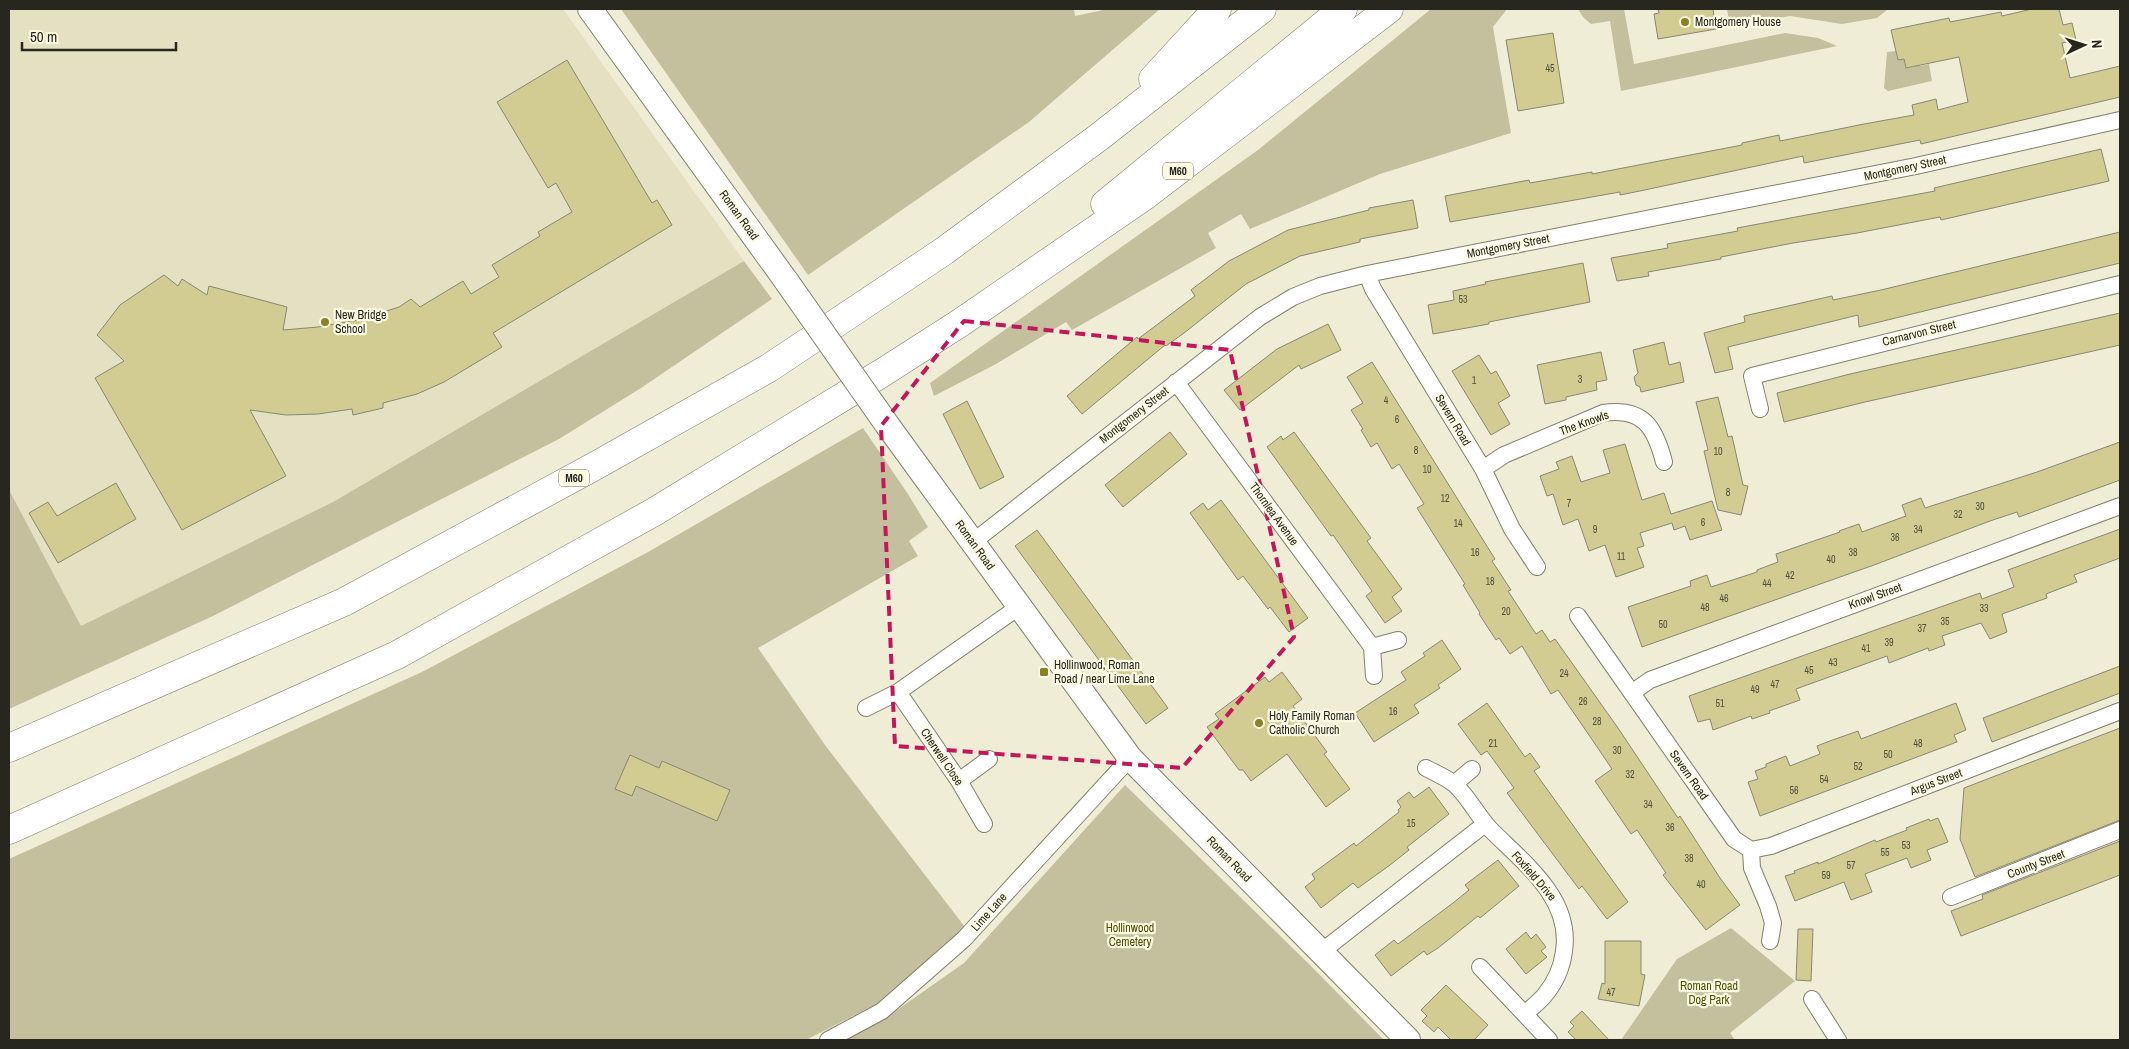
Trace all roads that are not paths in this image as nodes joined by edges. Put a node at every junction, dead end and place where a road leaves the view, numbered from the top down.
1 (590, 9) edge
2 (1217, 9) edge
3 (1262, 9) edge
4 (1343, 9) edge
5 (1389, 9) edge
6 (2120, 120) edge
7 (1099, 137) junction
8 (1367, 274) junction
9 (2120, 284) edge
10 (960, 323) junction
11 (1176, 382) junction
12 (1760, 409) dead end
13 (1664, 462) dead end
14 (1482, 469) junction
15 (2120, 506) edge
16 (973, 542) junction
17 (1537, 567) dead end
18 (1020, 606) junction
19 (1578, 616) dead end
20 (1398, 640) dead end
21 (1372, 647) junction
22 (1374, 676) dead end
23 (898, 692) junction
24 (1633, 692) junction
25 (866, 708) dead end
26 (2120, 711) edge
27 (9, 748) edge
28 (1130, 758) junction
29 (990, 759) dead end
30 (1426, 768) dead end
31 (1472, 769) dead end
32 (959, 781) junction
33 (1454, 784) junction
34 (984, 824) dead end
35 (1485, 824) junction
36 (9, 830) edge
37 (2120, 830) edge
38 (1751, 850) junction
39 (1951, 897) dead end
40 (1770, 940) dead end
41 (1321, 952) junction
42 (1480, 967) dead end
43 (1812, 999) dead end
44 (1525, 1014) junction
45 (828, 1040) edge
46 (1408, 1040) edge
47 (1549, 1040) edge
48 (1838, 1040) edge

1 - 16 street, Roman Road, bridge
2 - 7 highway, M60
3 - 7 highway, M60
4 - 10 highway, M60
5 - 10 highway, M60
6 - 8 street, Montgomery Street
7 - 27 highway, M60
8 - 11 street, Montgomery Street
8 - 14 street, Severn Road
9 - 12 street, Carnarvon Street
10 - 36 highway, M60
11 - 16 street, Montgomery Street
11 - 21 street, Thornlea Avenue
13 - 14 street, The Knowls
14 - 17 street, Severn Road
15 - 24 street, Knowl Street
16 - 18 street, Roman Road
18 - 23 street
18 - 28 street, Roman Road
19 - 24 street, Severn Road
20 - 21 street
21 - 22 street
23 - 25 street
23 - 32 street, Cherwell Close
24 - 38 street, Severn Road
26 - 38 street, Argus Street
28 - 41 street, Roman Road
28 - 45 street, Lime Lane
29 - 32 street
30 - 33 street, Foxfield Drive
31 - 33 street
32 - 34 street, Cherwell Close
33 - 35 street, Foxfield Drive
35 - 41 street
35 - 44 street, Foxfield Drive
37 - 39 street, County Street
38 - 40 street
41 - 46 street, Roman Road
42 - 44 street
43 - 48 street
44 - 47 street

